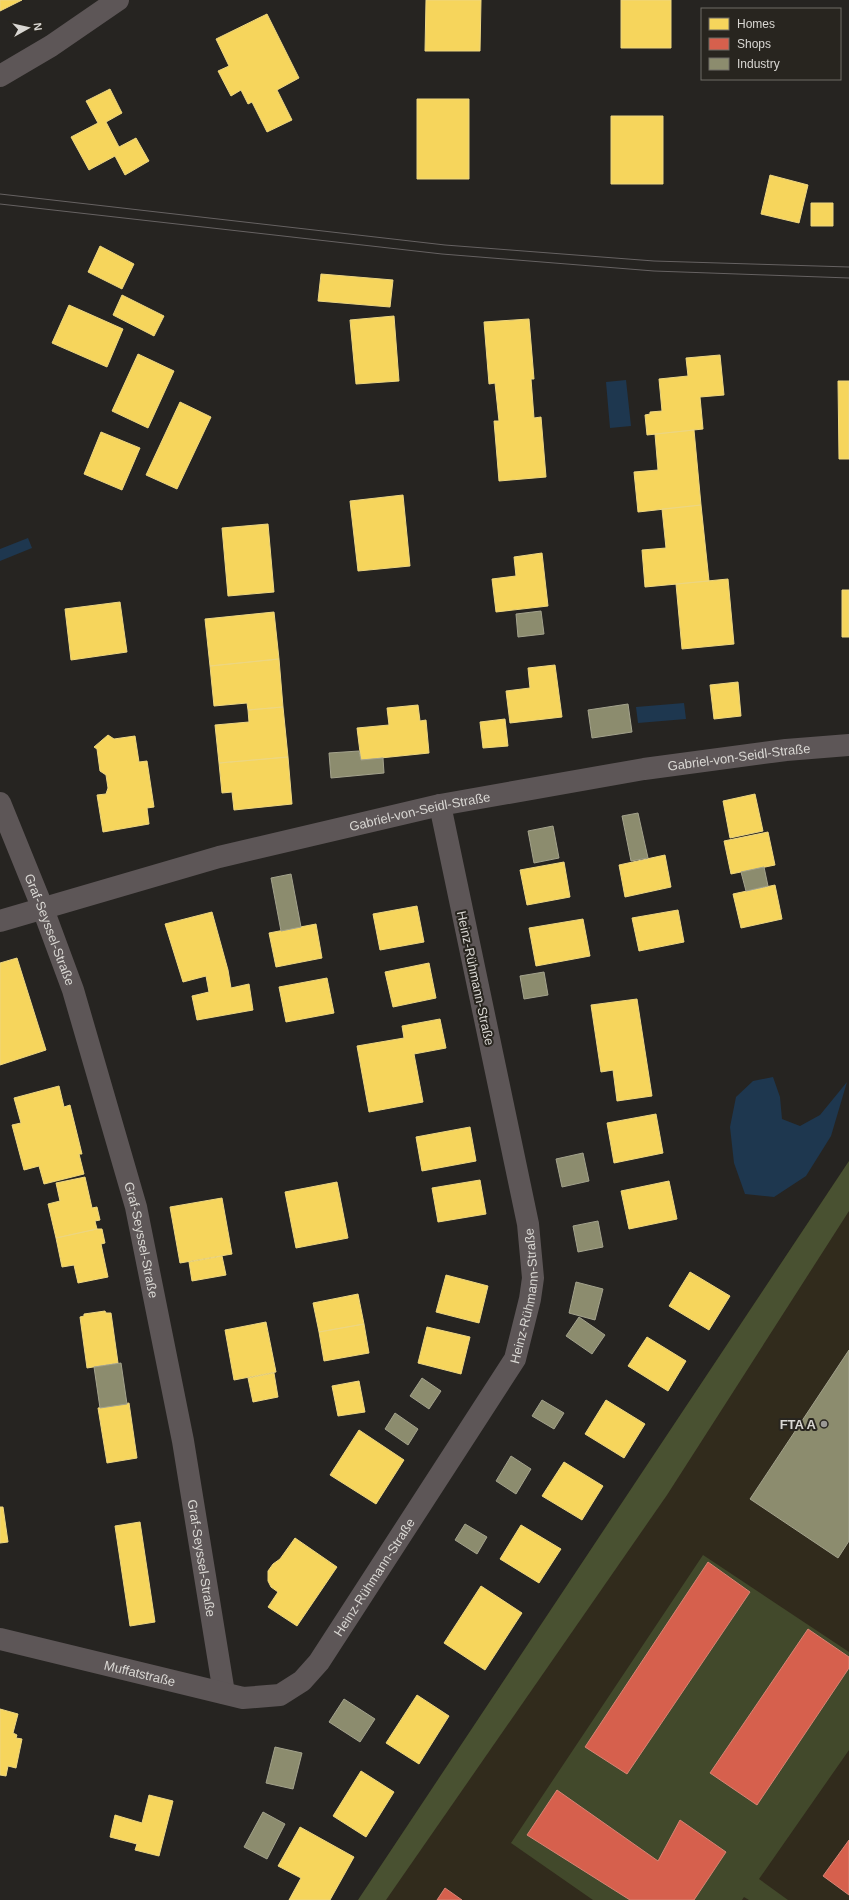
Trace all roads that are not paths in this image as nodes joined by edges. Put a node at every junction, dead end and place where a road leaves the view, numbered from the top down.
1 (118, 0) edge
2 (0, 76) edge
3 (849, 745) edge
4 (0, 803) edge
5 (440, 806) junction
6 (43, 909) junction
7 (0, 921) edge
8 (0, 1639) edge
9 (224, 1693) junction
10 (280, 1695) joint

1 - 2 street
3 - 5 street, Gabriel-von-Seidl-Straße
4 - 6 street, Graf-Seyssel-Straße
5 - 6 street, Gabriel-von-Seidl-Straße
5 - 10 street, Heinz-Rühmann-Straße
6 - 7 street, Gabriel-von-Seidl-Straße
6 - 9 street, Graf-Seyssel-Straße
8 - 9 street, Muffatstraße
9 - 10 street, Muffatstraße

